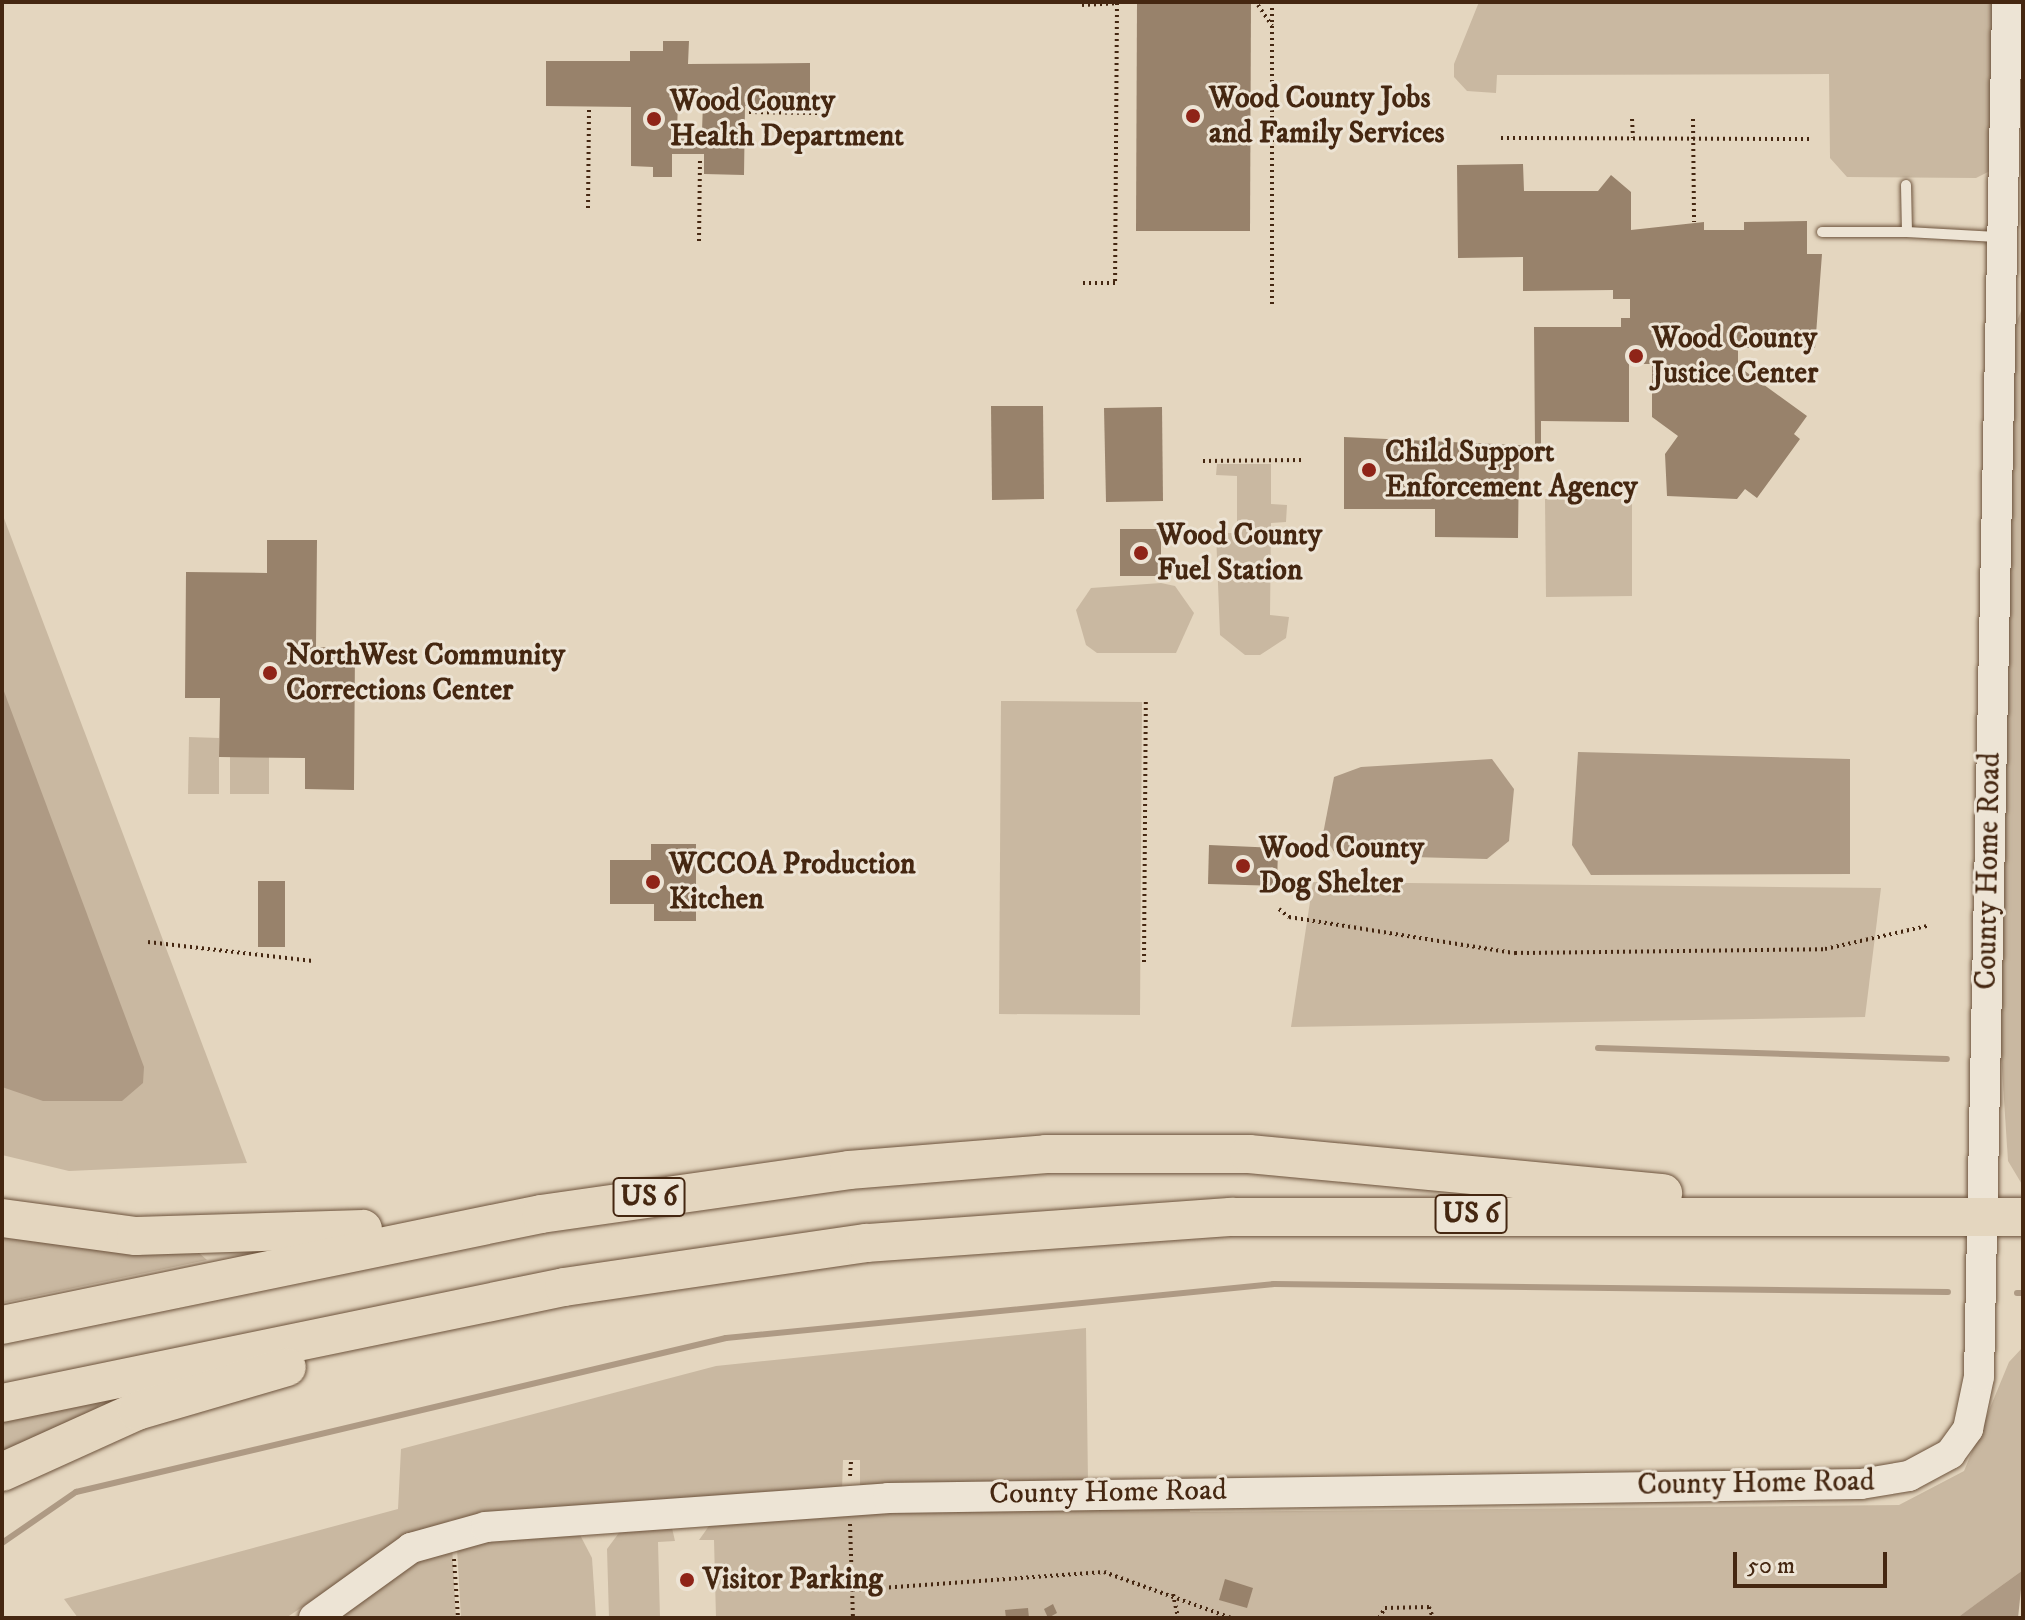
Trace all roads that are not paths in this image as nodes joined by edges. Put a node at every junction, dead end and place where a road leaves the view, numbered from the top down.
1 (2007, 2) edge
2 (1906, 185) dead end
3 (1822, 232) dead end
4 (1907, 232) junction
5 (2009, 252) edge
6 (541, 1214) junction
7 (1841, 1214) junction
8 (1983, 1216) junction
9 (2023, 1217) edge
10 (2, 1218) edge
11 (564, 1287) junction
12 (2, 1325) edge
13 (2, 1403) edge
14 (2, 1472) edge
15 (314, 1618) edge

1 - 5 street, County Home Road
2 - 4 lane
3 - 4 lane
4 - 5 lane
5 - 8 street, County Home Road
6 - 7 highway, US 6
6 - 10 highway
6 - 12 highway, US 6
7 - 8 highway, US 6
7 - 11 highway, US 6
8 - 9 highway, US 6
8 - 15 street, County Home Road
11 - 13 highway, US 6
11 - 14 highway

